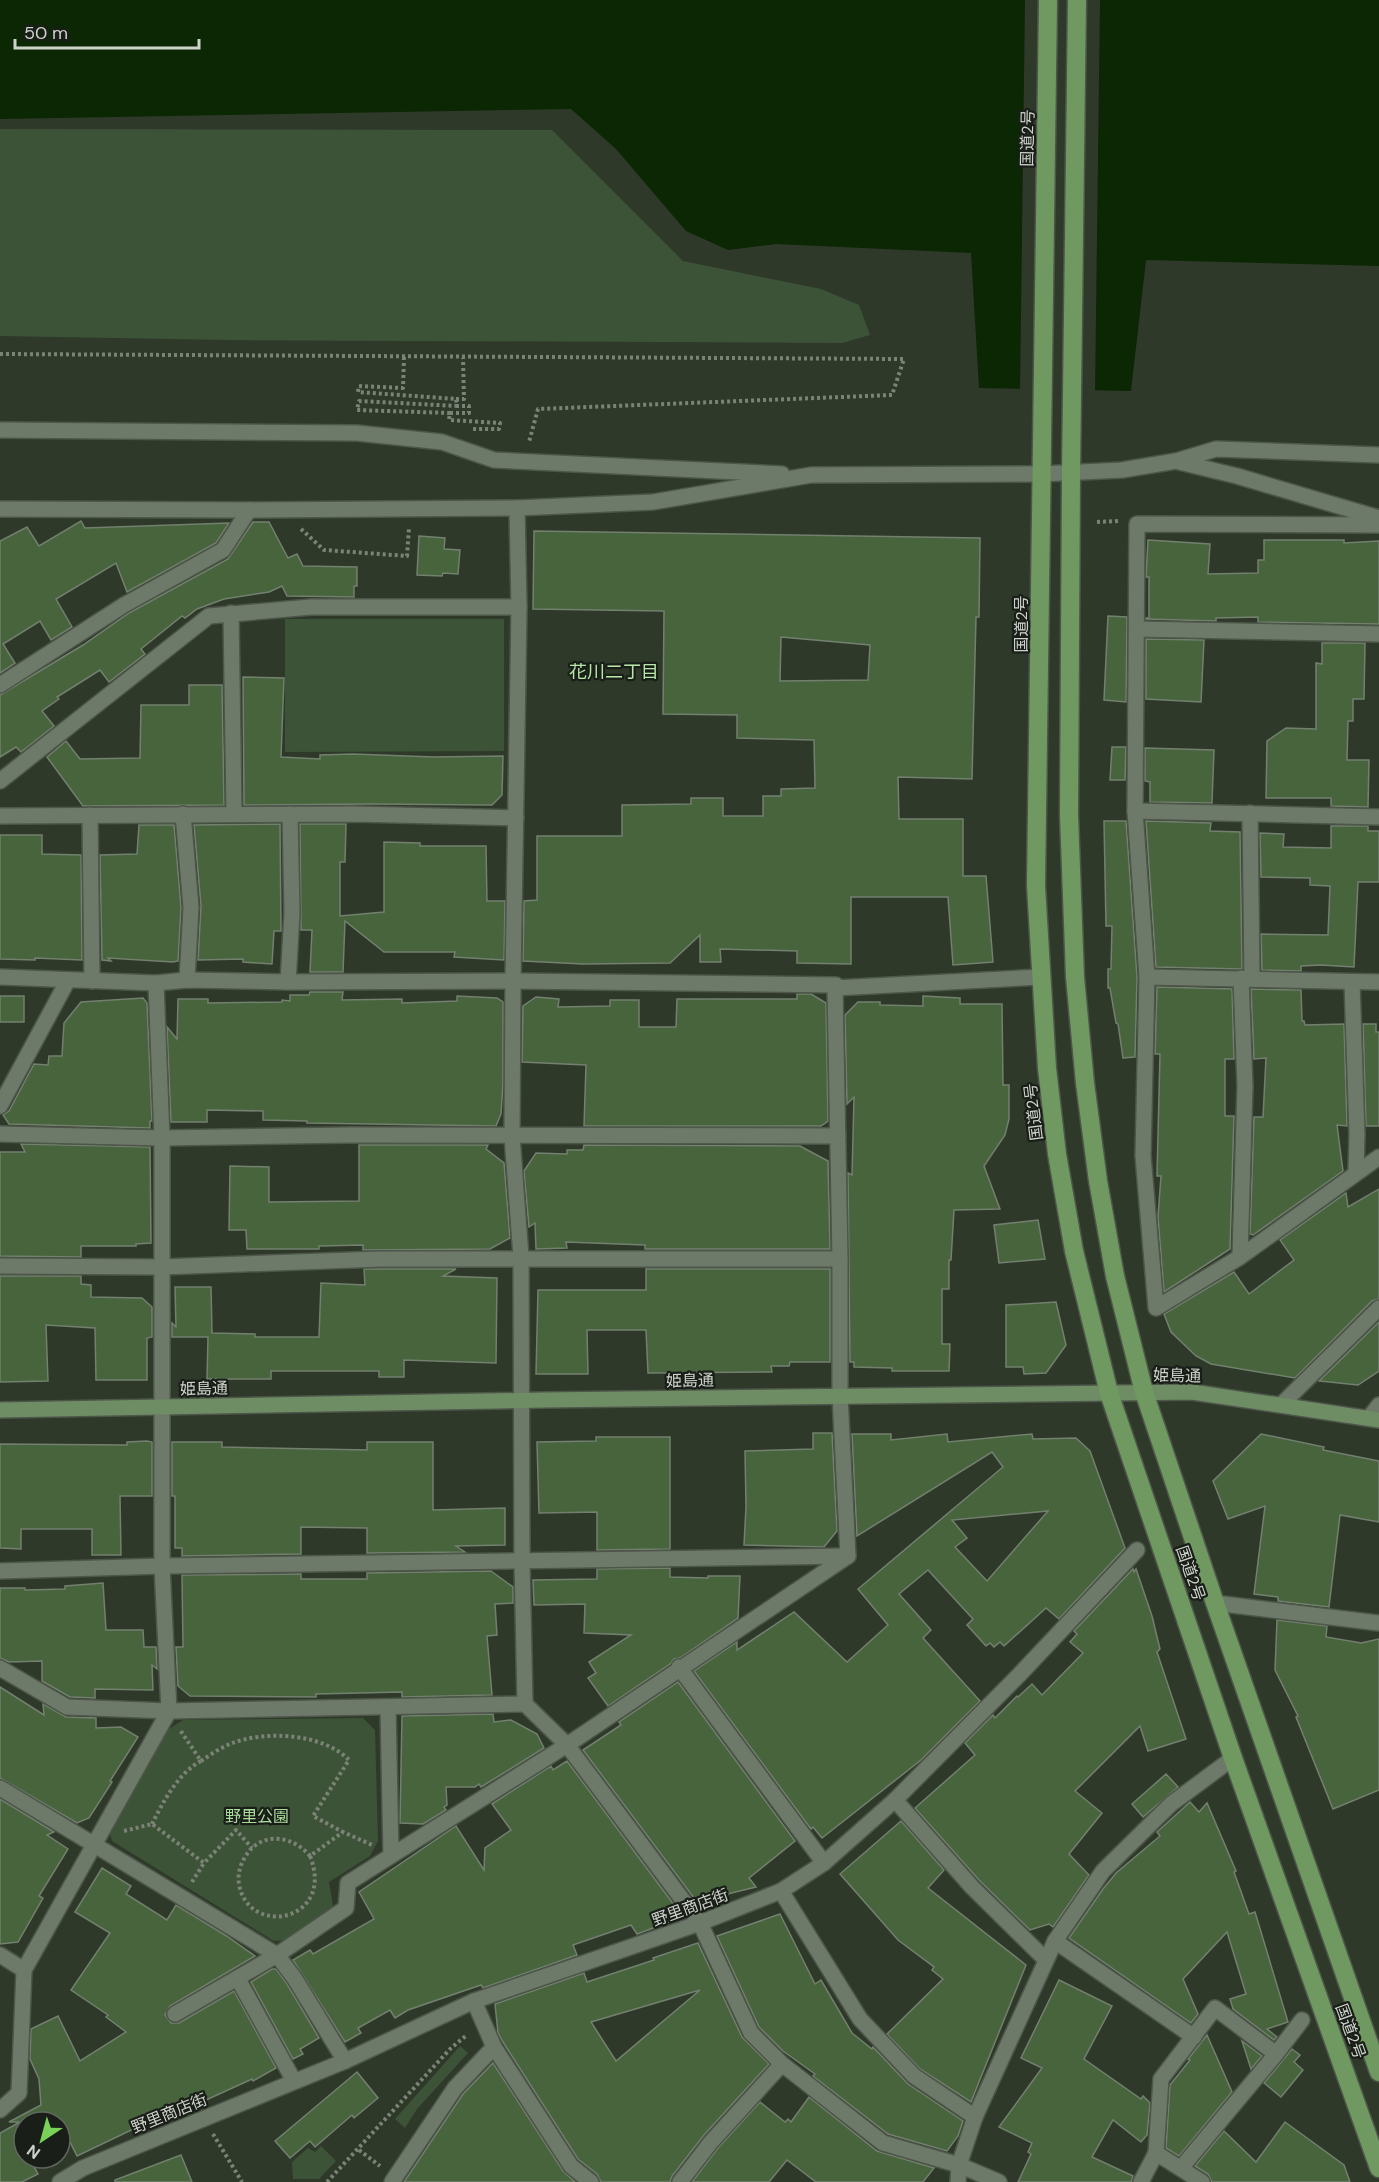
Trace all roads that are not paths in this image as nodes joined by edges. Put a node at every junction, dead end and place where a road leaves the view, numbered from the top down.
1 (1048, 0) edge
2 (1077, 0) edge
3 (0, 430) edge
4 (1379, 455) edge
5 (1176, 461) junction
6 (1041, 474) junction
7 (1071, 474) junction
8 (811, 476) junction
9 (517, 508) junction
10 (0, 509) edge
11 (249, 510) junction
12 (1379, 518) edge
13 (1379, 525) edge
14 (519, 608) junction
15 (231, 613) junction
16 (1137, 629) junction
17 (1379, 634) edge
18 (0, 685) edge
19 (0, 781) edge
20 (1135, 811) junction
21 (1250, 813) junction
22 (183, 814) junction
23 (234, 814) junction
24 (290, 814) junction
25 (90, 815) junction
26 (0, 816) edge
27 (1379, 817) edge
28 (516, 818) junction
29 (0, 977) edge
30 (1041, 977) junction
31 (1147, 977) junction
32 (1247, 979) junction
33 (68, 980) junction
34 (187, 980) junction
35 (92, 981) junction
36 (513, 981) junction
37 (288, 982) junction
38 (1352, 982) junction
39 (1379, 982) edge
40 (156, 983) junction
41 (835, 988) junction
42 (0, 1107) edge
43 (0, 1134) edge
44 (512, 1136) junction
45 (838, 1136) junction
46 (162, 1138) junction
47 (1379, 1157) edge
48 (1356, 1172) junction
49 (521, 1257) junction
50 (1240, 1257) junction
51 (840, 1259) junction
52 (0, 1266) edge
53 (162, 1268) junction
54 (1379, 1308) edge
55 (1143, 1392) junction
56 (1109, 1393) junction
57 (840, 1396) junction
58 (523, 1400) junction
59 (1282, 1404) junction
60 (1379, 1405) edge
61 (164, 1407) junction
62 (0, 1410) edge
63 (1374, 1419) edge
64 (1137, 1550) dead end
65 (848, 1556) junction
66 (522, 1561) junction
67 (162, 1566) junction
68 (0, 1571) edge
69 (1215, 1603) junction
70 (1379, 1623) edge
71 (679, 1667) junction
72 (0, 1668) edge
73 (525, 1704) junction
74 (388, 1707) junction
75 (169, 1711) junction
76 (567, 1745) junction
77 (1233, 1758) junction
78 (0, 1788) edge
79 (895, 1800) junction
80 (96, 1841) junction
81 (391, 1855) junction
82 (824, 1863) junction
83 (781, 1891) junction
84 (700, 1923) junction
85 (1055, 1941) junction
86 (0, 1955) edge
87 (277, 1955) junction
88 (1046, 1960) junction
89 (24, 1970) junction
90 (238, 1979) junction
91 (474, 2001) junction
92 (175, 2014) dead end
93 (1302, 2020) dead end
94 (1194, 2037) junction
95 (494, 2047) junction
96 (1276, 2054) junction
97 (345, 2061) junction
98 (782, 2064) junction
99 (1379, 2072) edge
100 (294, 2081) junction
101 (0, 2110) edge
102 (975, 2117) junction
103 (1156, 2152) junction
104 (959, 2165) junction
105 (1181, 2168) junction
106 (1379, 2168) edge
107 (393, 2180) edge
108 (60, 2182) edge
109 (591, 2182) edge
110 (680, 2182) edge
111 (958, 2182) edge
112 (999, 2182) edge
113 (1141, 2182) edge
114 (1202, 2182) edge

1 - 6 highway, 国道2号
2 - 7 highway, 国道2号
3 - 8 street
4 - 5 street
5 - 7 street
5 - 12 street
6 - 7 street
6 - 8 street
6 - 30 highway, 国道2号
7 - 55 highway, 国道2号
8 - 9 street
9 - 11 street
9 - 14 street
10 - 11 street
11 - 18 street
13 - 16 street
14 - 15 street
14 - 28 street
15 - 19 street
15 - 23 street
16 - 17 street
16 - 20 street
20 - 21 street
20 - 31 street
21 - 27 street
21 - 32 street
22 - 23 street
22 - 25 street
22 - 34 street
23 - 24 street
24 - 28 street
24 - 37 street
25 - 26 street
25 - 35 street
28 - 36 street
29 - 33 street
30 - 41 street
30 - 56 highway, 国道2号
31 - 32 street
31 - 50 street
32 - 38 street
32 - 50 street
33 - 35 street
33 - 42 street
34 - 37 street
34 - 40 street
35 - 40 street
36 - 37 street
36 - 41 street
36 - 44 street
38 - 39 street
38 - 48 street
40 - 46 street
41 - 45 street
43 - 46 street
44 - 45 street
44 - 46 street
44 - 49 street
45 - 51 street
46 - 53 street
47 - 48 street
48 - 50 street
49 - 51 street
49 - 53 street
49 - 58 street
51 - 57 street
52 - 53 street
53 - 61 street
54 - 59 street
55 - 56 main road, 姫島通
55 - 59 main road, 姫島通
55 - 69 highway, 国道2号
56 - 57 main road, 姫島通
56 - 77 highway, 国道2号
57 - 58 main road, 姫島通
57 - 65 street
58 - 61 main road, 姫島通
58 - 66 street
59 - 63 main road, 姫島通
60 - 63 street
61 - 62 main road, 姫島通
61 - 67 street
64 - 79 street, 野里商店街
65 - 66 street
65 - 71 street
66 - 67 street
66 - 73 street
67 - 68 street
67 - 75 street
69 - 70 street
69 - 99 highway, 国道2号
71 - 76 street
71 - 82 street
72 - 75 street
73 - 74 street
73 - 76 street
74 - 75 street
74 - 81 street
75 - 80 street
76 - 81 street
76 - 84 street
77 - 85 street
77 - 106 highway, 国道2号
78 - 80 street
79 - 82 street, 野里商店街
79 - 88 street
80 - 87 street
80 - 89 street
81 - 87 street
82 - 83 street, 野里商店街
83 - 84 street, 野里商店街
83 - 102 street
84 - 91 street, 野里商店街
84 - 98 street
85 - 88 street
85 - 94 street
86 - 89 street
87 - 90 street
87 - 97 street
88 - 102 street
89 - 101 street
90 - 92 street
90 - 100 street
91 - 95 street
91 - 97 street, 野里商店街
93 - 96 street
94 - 96 street
94 - 103 street
95 - 107 street
95 - 109 street
96 - 105 street
97 - 100 street, 野里商店街
98 - 104 street
98 - 110 street
100 - 108 street, 野里商店街
102 - 104 street
103 - 105 street
103 - 113 street
104 - 111 street
104 - 112 street
105 - 114 street

